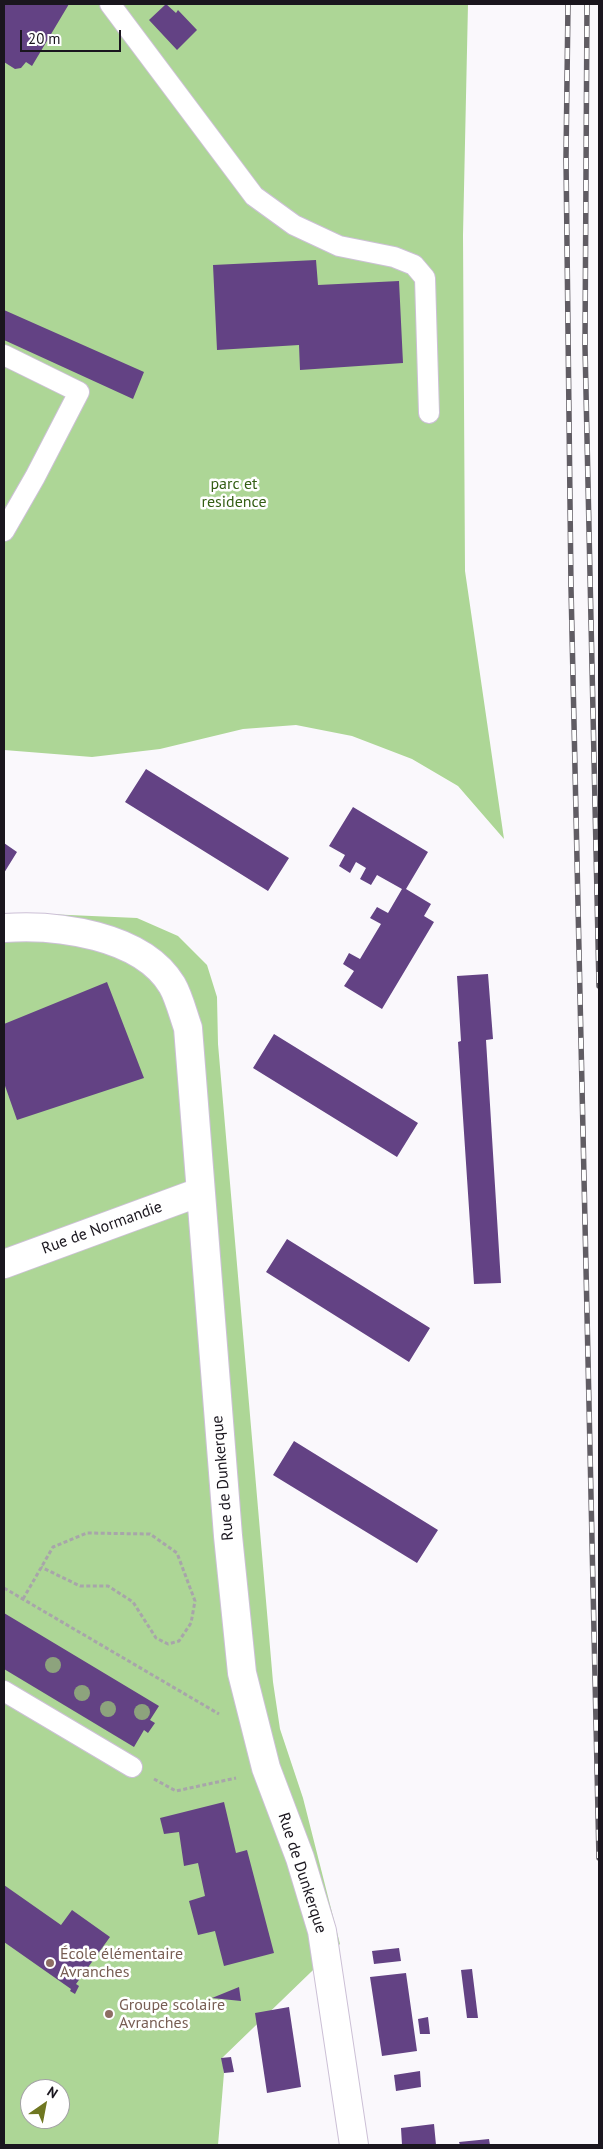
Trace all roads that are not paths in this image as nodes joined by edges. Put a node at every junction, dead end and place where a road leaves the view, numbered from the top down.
1 (110, 4) edge
2 (4, 354) edge
3 (429, 414) dead end
4 (4, 531) edge
5 (4, 928) edge
6 (200, 1192) junction
7 (4, 1264) edge
8 (4, 1691) edge
9 (132, 1767) road end
10 (354, 2145) edge

1 - 3 lane
2 - 4 lane
5 - 6 street, Rue de Dunkerque
6 - 7 street, Rue de Normandie
6 - 10 street, Rue de Dunkerque
8 - 9 lane

